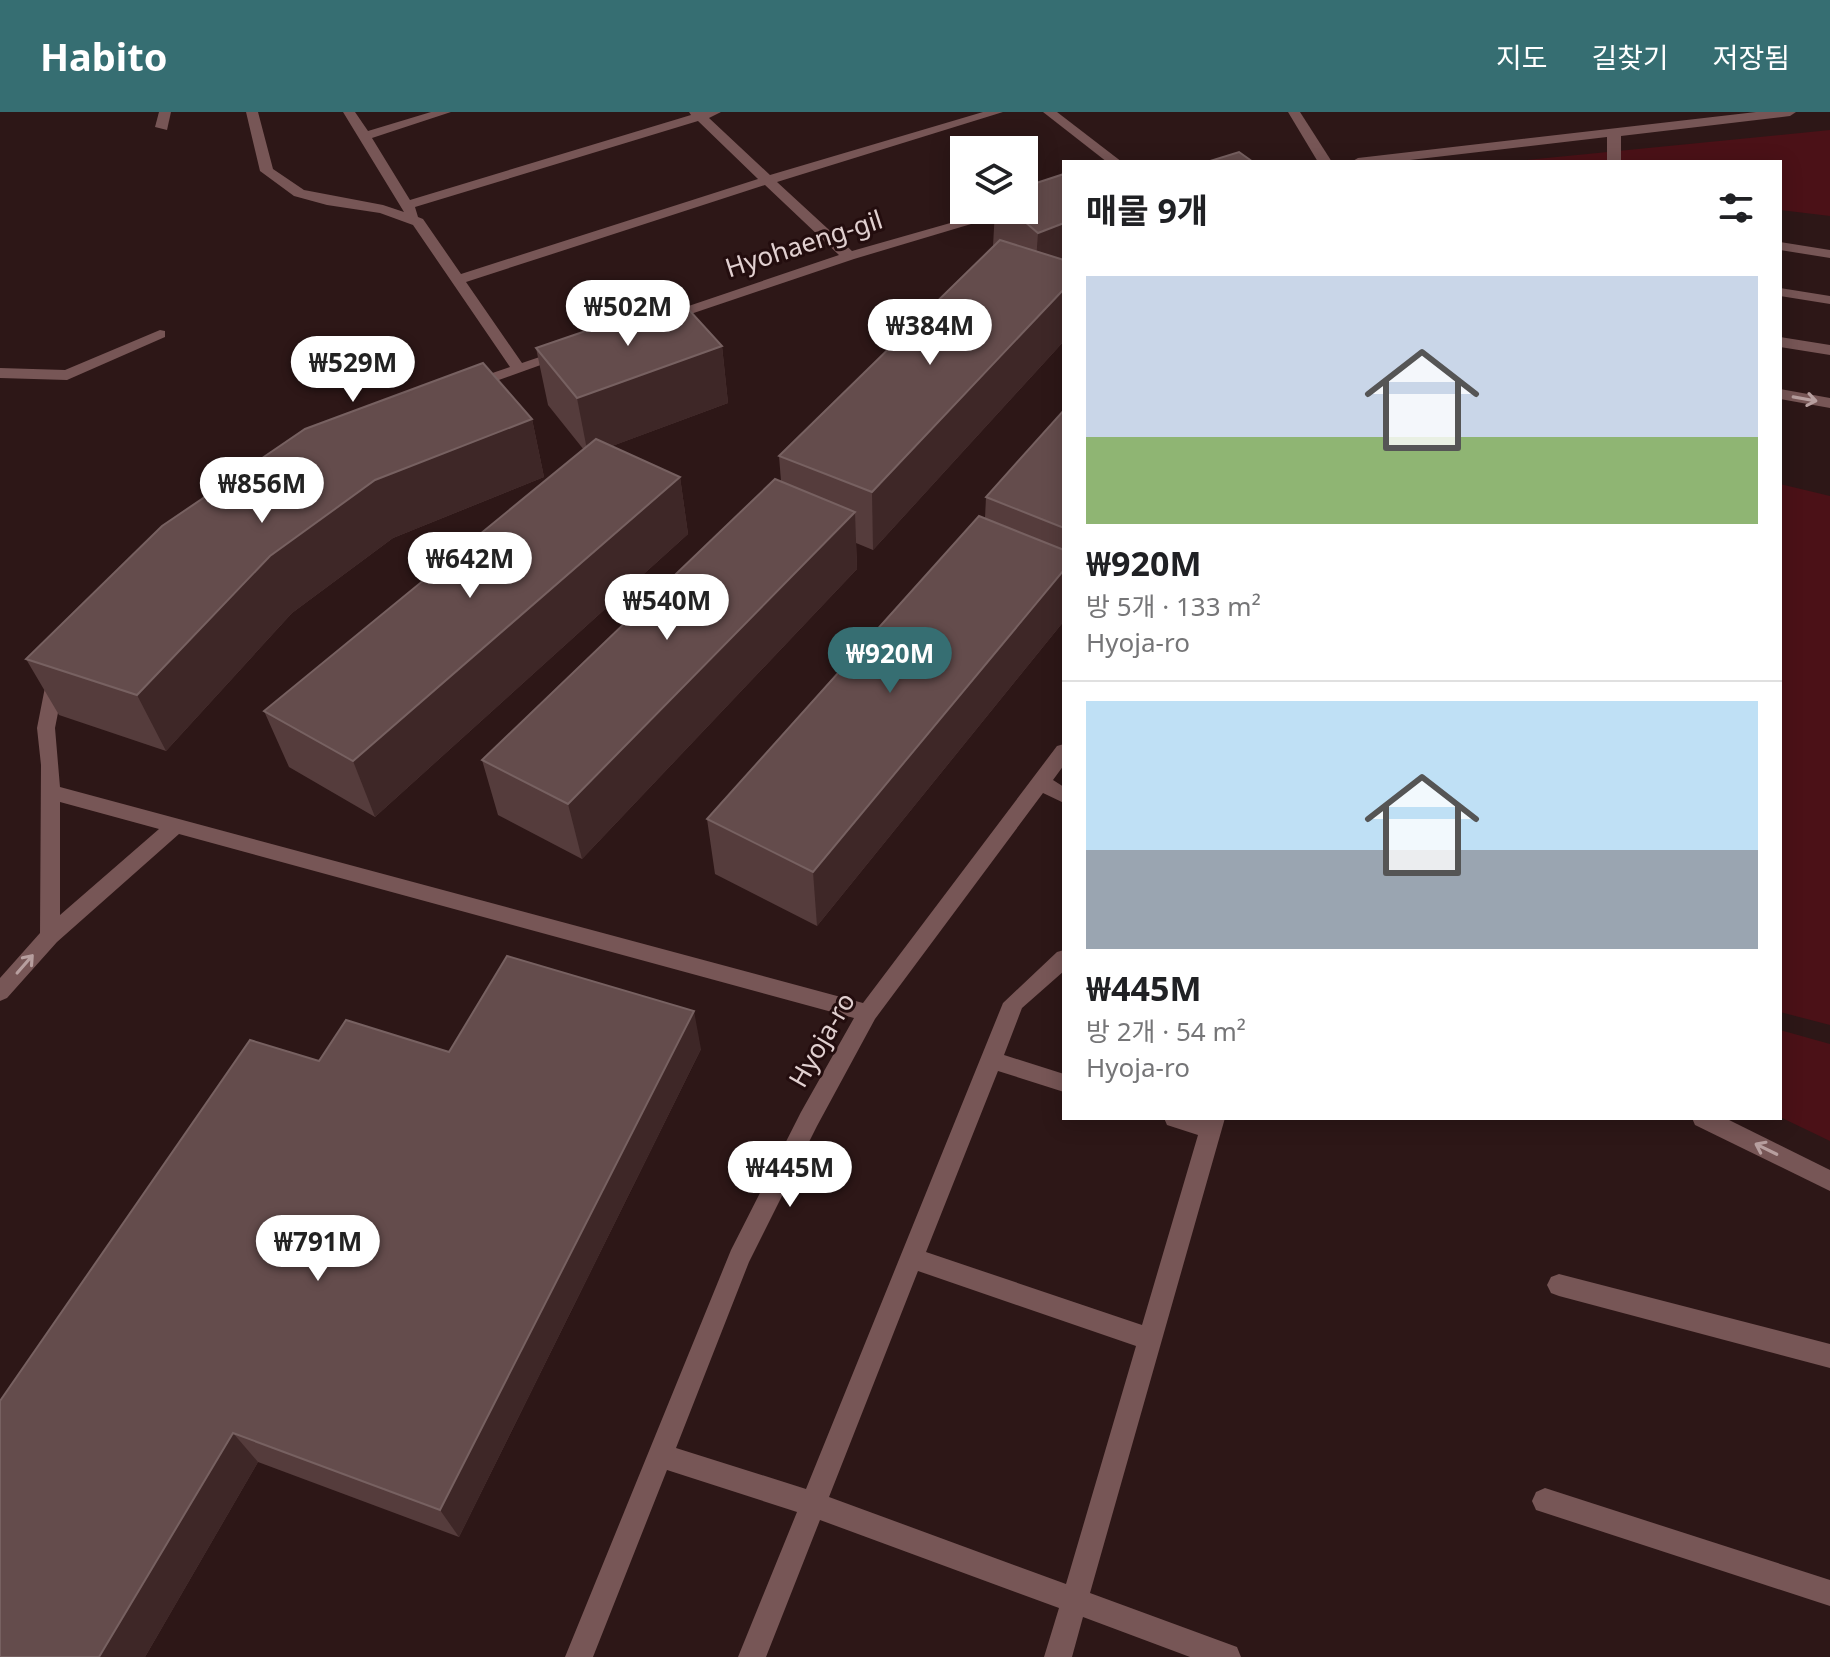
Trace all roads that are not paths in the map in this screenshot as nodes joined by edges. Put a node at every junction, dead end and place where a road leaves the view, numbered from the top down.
1 (165, 112) edge
2 (252, 112) edge
3 (349, 112) edge
4 (445, 112) edge
5 (715, 112) edge
6 (997, 112) edge
7 (1049, 112) edge
8 (1294, 112) edge
9 (1790, 112) edge
10 (698, 114) edge
11 (162, 127) dead end
12 (1614, 134) junction
13 (363, 137) junction
14 (1112, 160) edge
15 (1324, 160) edge
16 (1376, 160) edge
17 (1614, 160) edge
18 (768, 180) junction
19 (407, 205) junction
20 (418, 222) junction
21 (962, 224) edge
22 (1782, 246) edge
23 (1830, 254) edge
24 (849, 256) junction
25 (457, 280) junction
26 (1782, 292) edge
27 (1830, 300) edge
28 (654, 323) edge
29 (160, 334) dead end
30 (1782, 342) edge
31 (579, 348) edge
32 (1830, 350) edge
33 (519, 369) junction
34 (0, 373) edge
35 (460, 389) edge
36 (1782, 394) edge
37 (1830, 403) edge
38 (65, 662) edge
39 (1062, 754) edge
40 (1041, 782) junction
41 (50, 792) junction
42 (1062, 795) edge
43 (175, 826) junction
44 (50, 936) junction
45 (1062, 960) edge
46 (0, 992) edge
47 (868, 1013) junction
48 (992, 1060) junction
49 (1062, 1082) edge
50 (1187, 1120) edge
51 (1707, 1120) edge
52 (1212, 1124) edge
53 (1830, 1181) edge
54 (911, 1258) junction
55 (1559, 1285) dead end
56 (1150, 1339) junction
57 (1830, 1356) edge
58 (662, 1456) junction
59 (1545, 1501) dead end
60 (812, 1504) junction
61 (1830, 1593) edge
62 (1074, 1599) junction
63 (579, 1657) edge
64 (752, 1657) edge
65 (1058, 1657) edge
66 (1227, 1657) edge

1 - 11 street
2 - 20 street
3 - 13 street
4 - 13 street
5 - 10 street
6 - 18 street
7 - 14 street
8 - 15 street
9 - 12 street
10 - 18 street
10 - 19 street
12 - 16 street
12 - 17 street
13 - 19 street
18 - 24 street
18 - 25 street
19 - 20 street
20 - 25 street
21 - 24 street, Hyohaeng-gil
22 - 23 street
24 - 28 street, Hyohaeng-gil
25 - 33 street
26 - 27 street
29 - 34 street
30 - 32 street
31 - 33 street
33 - 35 street
36 -> 37 street
38 - 41 street
39 - 40 street, Hyoja-ro
40 - 42 street
40 - 47 street, Hyoja-ro
41 - 43 street
41 - 44 street
43 - 44 street
43 - 47 street
46 -> 44 street
45 - 48 street
47 - 58 street, Hyoja-ro
48 - 49 street
48 - 54 street
50 - 52 street
53 -> 51 street
52 - 56 street
54 - 56 street
54 - 60 street
55 - 57 street
56 - 62 street
58 - 60 street
58 - 63 street, Hyoja-ro
59 - 61 street
60 - 62 street
60 - 64 street
62 - 65 street
62 - 66 street

